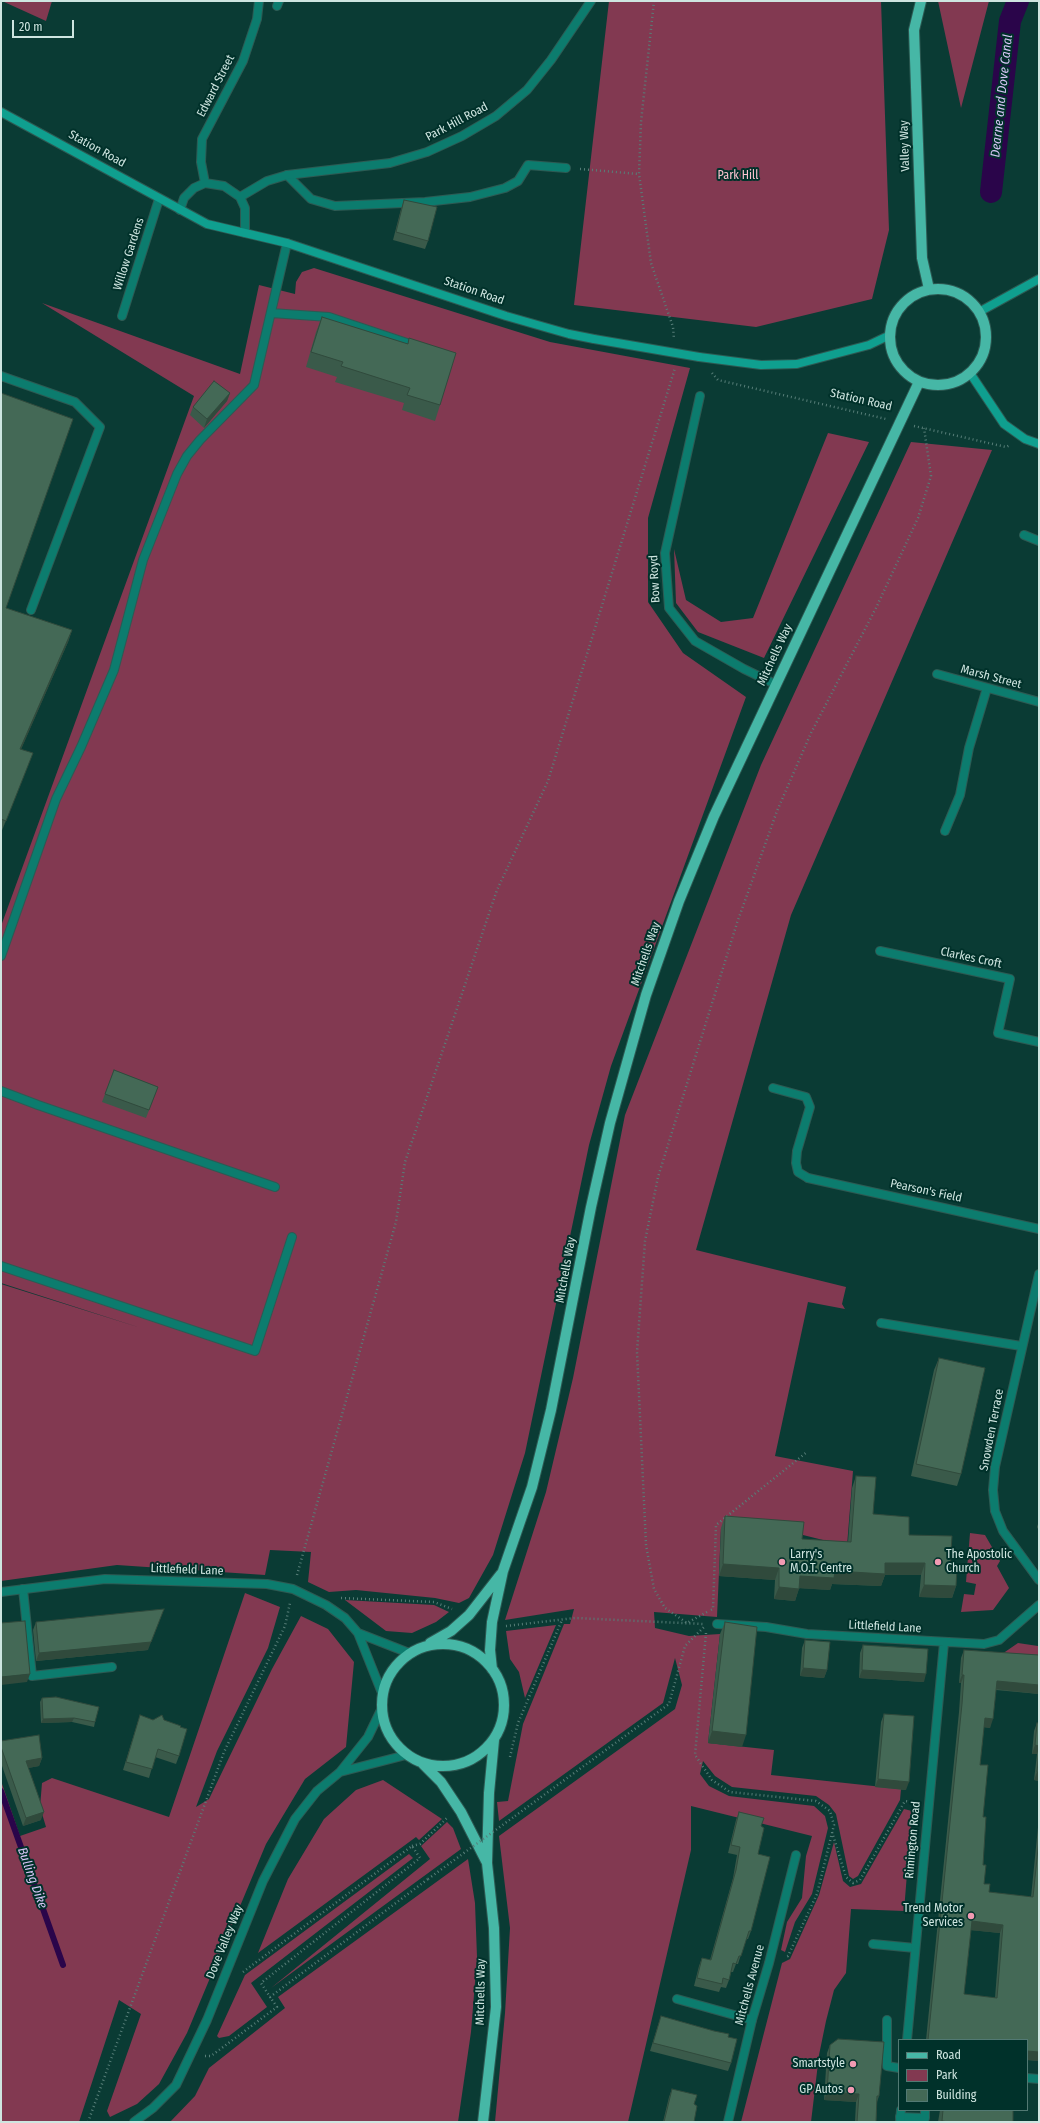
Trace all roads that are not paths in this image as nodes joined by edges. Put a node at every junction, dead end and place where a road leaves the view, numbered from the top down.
1 (259, 1) edge
2 (591, 1) edge
3 (921, 1) edge
4 (1, 112) edge
5 (566, 168) road end
6 (287, 175) junction
7 (205, 183) junction
8 (240, 197) junction
9 (159, 199) junction
10 (180, 210) junction
11 (245, 232) junction
12 (287, 243) junction
13 (1039, 279) edge
14 (929, 289) junction
15 (979, 312) junction
16 (271, 313) junction
17 (122, 316) dead end
18 (890, 335) junction
19 (413, 345) edge
20 (970, 373) junction
21 (1, 376) edge
22 (919, 382) junction
23 (700, 396) dead end
24 (1039, 444) edge
25 (1024, 535) dead end
26 (1039, 541) edge
27 (31, 610) dead end
28 (937, 674) dead end
29 (775, 684) junction
30 (986, 688) junction
31 (1039, 702) edge
32 (945, 831) dead end
33 (880, 951) dead end
34 (1, 956) edge
35 (1039, 1042) edge
36 (773, 1088) dead end
37 (1, 1091) edge
38 (275, 1187) dead end
39 (1039, 1229) edge
40 (292, 1237) dead end
41 (1, 1266) edge
42 (1039, 1274) edge
43 (881, 1322) dead end
44 (1021, 1346) junction
45 (503, 1571) junction
46 (1039, 1580) edge
47 (23, 1589) junction
48 (1, 1592) edge
49 (1039, 1605) edge
50 (717, 1624) dead end
51 (358, 1633) junction
52 (944, 1643) junction
53 (424, 1646) junction
54 (409, 1653) junction
55 (112, 1667) dead end
56 (492, 1669) junction
57 (382, 1693) junction
58 (381, 1710) junction
59 (494, 1740) junction
60 (406, 1755) junction
61 (423, 1764) junction
62 (340, 1772) junction
63 (796, 1855) dead end
64 (487, 1862) junction
65 (873, 1944) dead end
66 (915, 1948) junction
67 (677, 1999) dead end
68 (752, 2020) junction
69 (888, 2020) dead end
70 (907, 2039) edge
71 (898, 2068) edge
72 (1028, 2078) edge
73 (1039, 2079) edge
74 (926, 2111) edge
75 (900, 2116) edge
76 (134, 2122) edge
77 (483, 2122) edge
78 (728, 2122) edge

1 - 7 street, Edward Street
2 - 6 street, Park Hill Road
3 - 14 main road, Valley Way
4 - 9 main road, Station Road
5 - 6 street
6 - 8 street, Park Hill Road
7 - 8 street
7 - 10 street
8 - 11 street
9 - 10 main road, Station Road
9 - 17 street, Willow Gardens
10 - 11 main road, Station Road
11 - 12 main road, Station Road
12 - 16 street
12 - 18 main road, Station Road, bridge
13 - 15 main road
14 - 15 main road
14 - 18 main road
15 - 20 main road
16 - 19 street
16 - 34 street
18 - 22 main road
20 - 22 main road
20 - 24 main road
21 - 27 street
22 - 29 main road, Mitchells Way
23 - 29 street, Bow Royd
25 - 26 street
28 - 30 street, Marsh Street
29 - 45 main road, Mitchells Way
30 - 31 street, Marsh Street
30 - 32 street
33 - 35 street, Clarkes Croft
36 - 39 street, Pearson's Field
37 - 38 street
40 - 41 street
42 - 44 street, Snowden Terrace
43 - 44 street
44 - 46 street, Snowden Terrace
45 - 53 main road, Mitchells Way
45 - 56 main road, Mitchells Way
47 - 48 street, Littlefield Lane
47 - 51 street, Littlefield Lane
47 - 55 street
49 - 52 street, Littlefield Lane
50 - 52 street, Littlefield Lane
51 - 54 street, Littlefield Lane
51 - 57 street, Littlefield Lane
52 - 66 street, Rimington Road
53 - 54 main road
53 - 56 main road
54 - 57 main road
56 - 59 main road
57 - 58 main road
58 - 60 main road
58 - 62 street, Dove Valley Way
59 - 61 main road
59 - 64 main road, Mitchells Way
60 - 61 main road
60 - 62 street, Dove Valley Way
61 - 64 main road, Mitchells Way
62 - 76 street, Dove Valley Way
63 - 68 street, Mitchells Avenue
64 - 77 main road, Mitchells Way
65 - 66 street
66 - 70 street, Rimington Road
67 - 68 street
68 - 78 street, Mitchells Avenue
69 - 71 street
72 - 73 street
74 - 75 street

